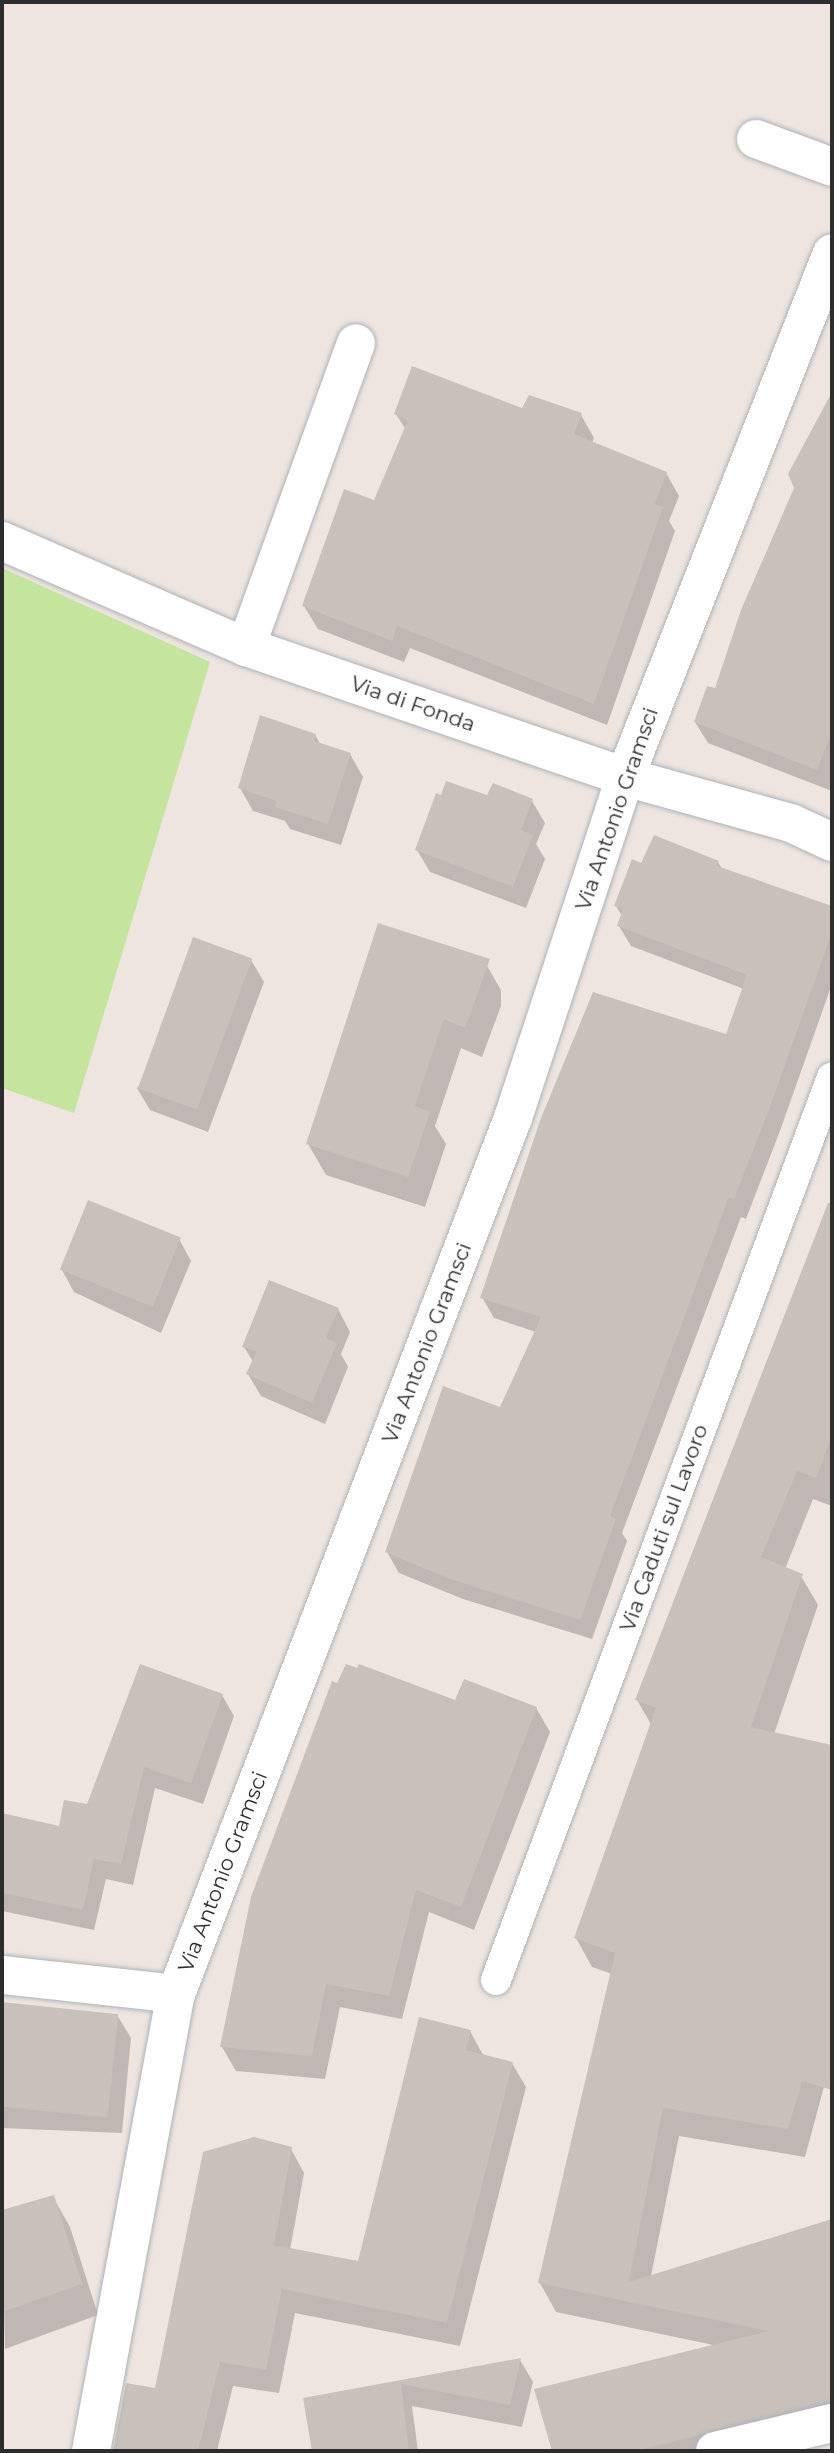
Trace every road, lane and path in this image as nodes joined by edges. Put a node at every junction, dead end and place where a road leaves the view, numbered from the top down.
1 (756, 139) dead end
2 (832, 167) edge
3 (832, 253) edge
4 (356, 343) dead end
5 (2, 541) edge
6 (246, 647) junction
7 (625, 777) junction
8 (832, 842) edge
9 (832, 1077) edge
10 (2, 1975) edge
11 (496, 1980) dead end
12 (176, 1994) junction
13 (832, 2423) edge
14 (92, 2451) edge
15 (715, 2451) edge

1 - 2 street
3 - 7 street, Via Antonio Gramsci
4 - 6 street
5 - 6 street, Via di Fonda
6 - 7 street, Via di Fonda
7 - 8 street, Via di Fonda
7 - 12 street, Via Antonio Gramsci
9 - 11 lane, Via Caduti sul Lavoro
10 - 12 street
12 - 14 street, Via Antonio Gramsci
13 - 15 street

